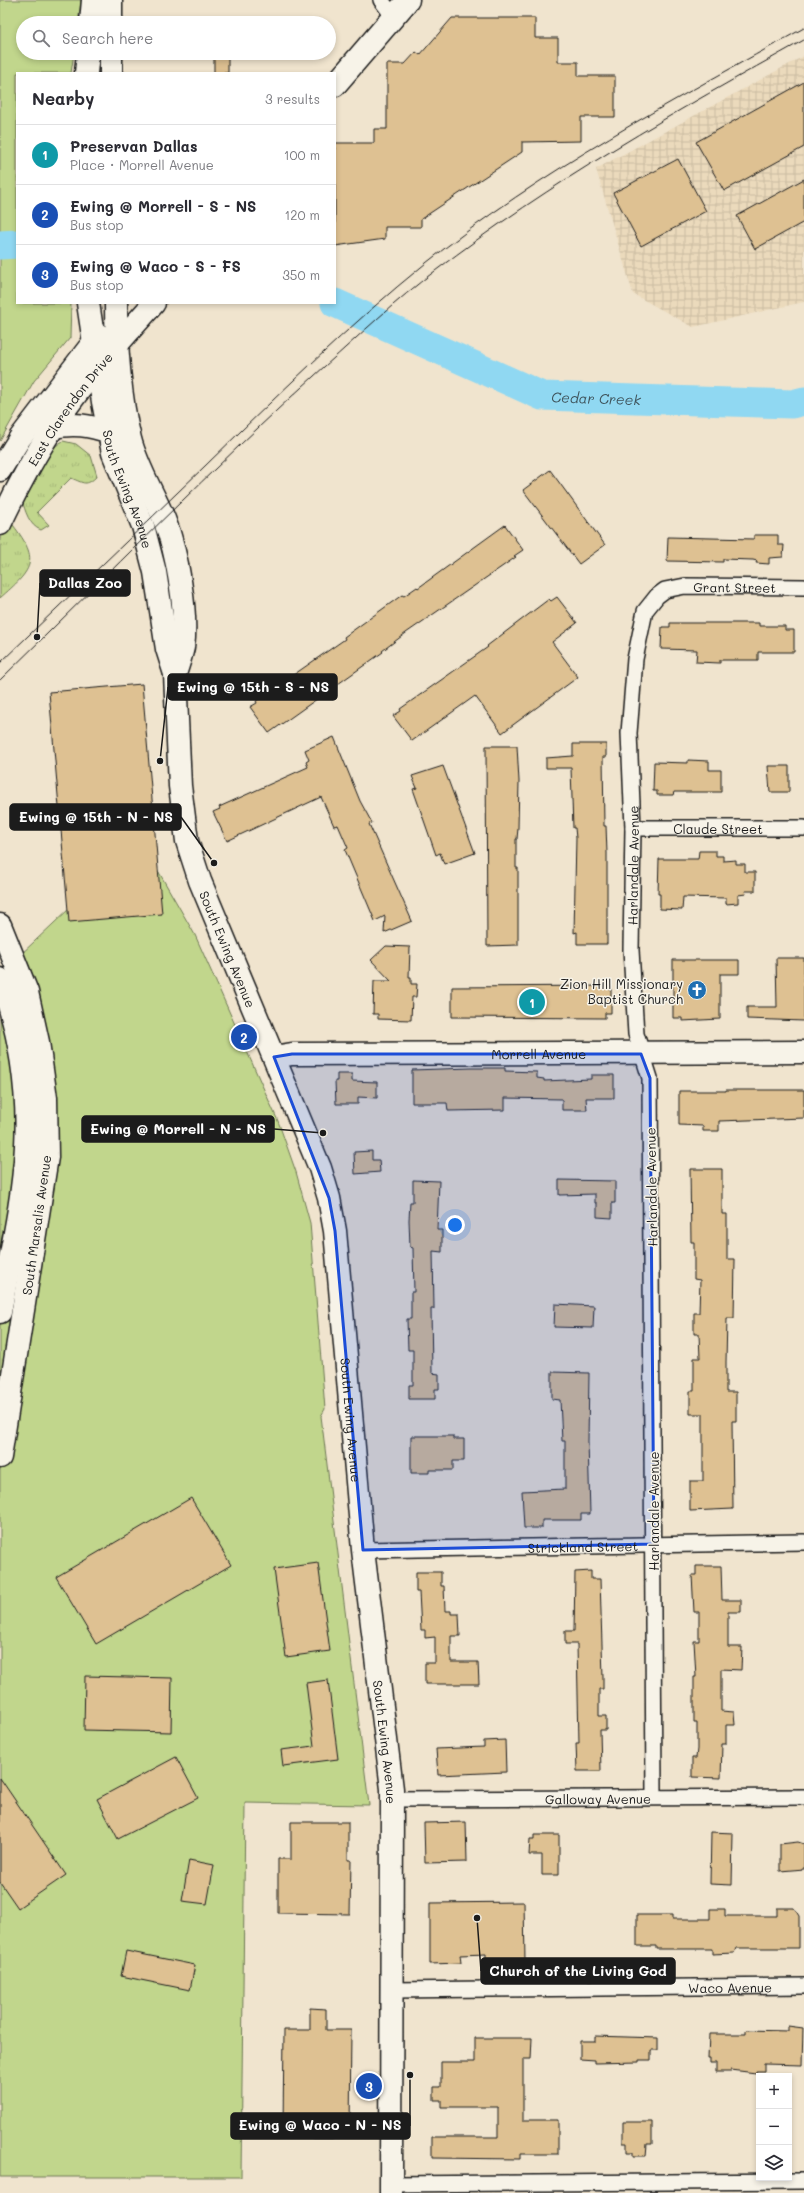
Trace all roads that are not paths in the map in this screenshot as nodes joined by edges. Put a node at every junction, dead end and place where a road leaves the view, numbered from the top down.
1 (93, 0) edge
2 (111, 0) edge
3 (408, 0) edge
4 (387, 8) edge
5 (92, 16) edge
6 (111, 16) edge
7 (87, 60) edge
8 (111, 60) edge
9 (86, 72) edge
10 (111, 72) edge
11 (336, 84) edge
12 (88, 304) edge
13 (153, 304) edge
14 (118, 306) edge
15 (93, 343) junction
16 (118, 345) junction
17 (97, 368) junction
18 (53, 427) junction
19 (109, 432) junction
20 (0, 470) edge
21 (0, 524) edge
22 (804, 587) edge
23 (665, 590) joint
24 (175, 674) junction
25 (632, 828) junction
26 (804, 828) edge
27 (0, 926) edge
28 (0, 979) edge
29 (804, 1052) edge
30 (641, 1054) junction
31 (274, 1057) junction
32 (0, 1312) edge
33 (0, 1457) edge
34 (804, 1542) edge
35 (654, 1544) junction
36 (363, 1550) junction
37 (654, 1797) junction
38 (804, 1797) edge
39 (392, 1799) junction
40 (804, 1986) edge
41 (391, 1990) junction
42 (804, 2182) edge
43 (391, 2188) edge
44 (655, 2188) edge

1 - 5 street
2 - 6 street
3 - 4 street
4 - 11 street
7 - 9 street
8 - 10 street
12 - 15 street, South Ewing Avenue
13 - 16 street, East Clarendon Drive
14 - 15 street, East Clarendon Drive
14 - 16 street, South Ewing Avenue
15 - 17 street, South Ewing Avenue
15 - 20 street, East Clarendon Drive
16 - 17 street, East Clarendon Drive
16 - 24 street, South Ewing Avenue
17 - 18 street, East Clarendon Drive
17 - 19 street, South Ewing Avenue
18 - 19 street
18 - 21 street, East Clarendon Drive
19 - 24 street, South Ewing Avenue
22 - 23 street, Grant Street
23 - 25 street, Harlandale Avenue
24 - 31 street, South Ewing Avenue
25 - 26 street, Claude Street
25 - 30 street, Harlandale Avenue
27 - 33 street, South Marsalis Avenue
28 - 32 street, South Marsalis Avenue
29 - 30 street, Morrell Avenue
30 - 31 street, Morrell Avenue
30 - 35 street, Harlandale Avenue
31 - 36 street, South Ewing Avenue
34 - 35 street, Strickland Street
35 - 36 street, Strickland Street
35 - 37 street, Harlandale Avenue
36 - 39 street, South Ewing Avenue
37 - 38 street, Galloway Avenue
37 - 39 street, Galloway Avenue
39 - 41 street, South Ewing Avenue
40 - 41 street, Waco Avenue
41 - 43 street, South Ewing Avenue
42 - 44 street
43 - 44 street

